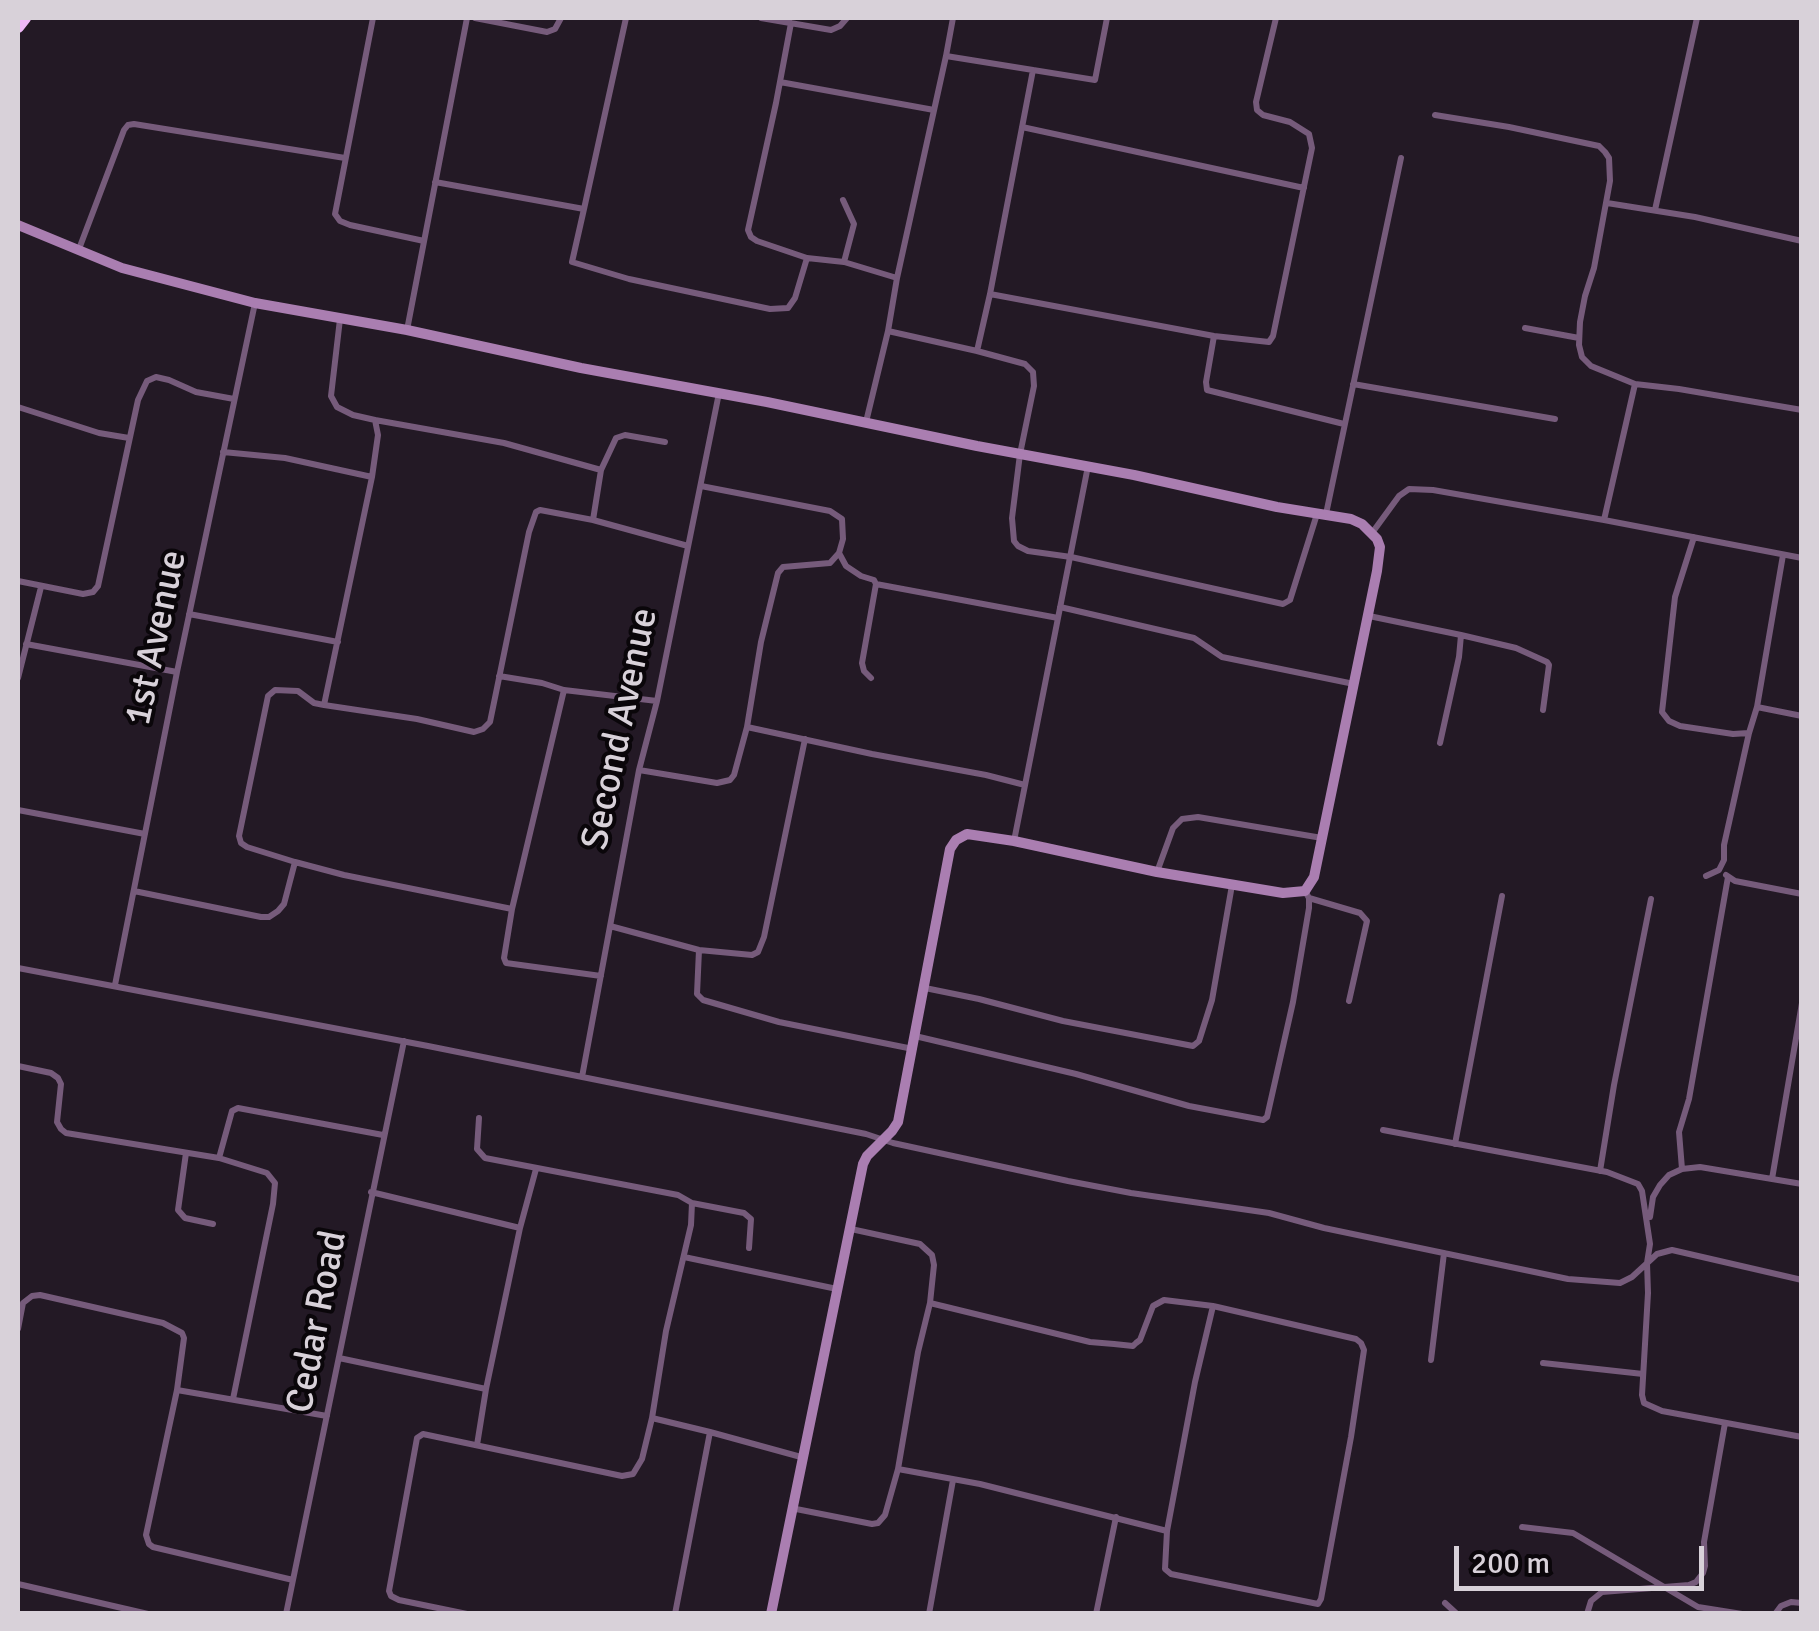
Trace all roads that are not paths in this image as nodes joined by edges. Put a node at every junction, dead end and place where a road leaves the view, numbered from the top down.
1 (24, 18) edge
2 (374, 18) edge
3 (466, 18) edge
4 (475, 18) edge
5 (560, 18) edge
6 (626, 18) edge
7 (762, 18) edge
8 (847, 18) edge
9 (953, 18) edge
10 (1107, 18) edge
11 (1276, 18) edge
12 (1697, 18) edge
13 (791, 23) junction
14 (18, 27) edge
15 (946, 56) junction
16 (1033, 70) junction
17 (780, 82) junction
18 (934, 110) junction
19 (1435, 115) dead end
20 (1022, 127) junction
21 (344, 158) junction
22 (1400, 158) dead end
23 (436, 182) junction
24 (1304, 188) junction
25 (843, 200) dead end
26 (1607, 203) junction
27 (584, 209) junction
28 (1655, 210) junction
29 (18, 225) edge
30 (1802, 241) edge
31 (424, 242) junction
32 (78, 250) junction
33 (807, 258) junction
34 (844, 262) junction
35 (897, 278) junction
36 (990, 294) junction
37 (255, 303) junction
38 (340, 319) junction
39 (1525, 328) dead end
40 (406, 330) junction
41 (888, 331) junction
42 (1214, 336) junction
43 (1580, 338) junction
44 (977, 350) junction
45 (1353, 384) junction
46 (1635, 384) junction
47 (719, 393) junction
48 (234, 398) junction
49 (18, 407) edge
50 (1802, 410) edge
51 (1556, 418) dead end
52 (375, 420) junction
53 (866, 424) junction
54 (1344, 424) junction
55 (129, 438) junction
56 (664, 442) dead end
57 (223, 452) junction
58 (1020, 454) junction
59 (1088, 466) junction
60 (602, 470) junction
61 (372, 477) junction
62 (701, 486) junction
63 (1321, 515) junction
64 (593, 520) junction
65 (1604, 520) junction
66 (1372, 533) junction
67 (1694, 538) junction
68 (688, 546) junction
69 (839, 553) junction
70 (1783, 555) junction
71 (1071, 556) junction
72 (1802, 558) edge
73 (18, 582) edge
74 (876, 584) junction
75 (41, 587) junction
76 (1060, 607) junction
77 (190, 614) junction
78 (1368, 616) junction
79 (1058, 618) junction
80 (1461, 635) junction
81 (338, 642) junction
82 (26, 644) junction
83 (178, 672) junction
84 (498, 676) junction
85 (18, 678) edge
86 (871, 678) dead end
87 (1354, 684) junction
88 (564, 690) junction
89 (657, 701) junction
90 (324, 704) junction
91 (1757, 707) junction
92 (1544, 710) dead end
93 (1802, 716) edge
94 (746, 728) junction
95 (1749, 733) junction
96 (805, 738) junction
97 (1440, 743) dead end
98 (639, 770) junction
99 (1025, 785) junction
100 (18, 810) edge
101 (145, 834) junction
102 (1322, 838) junction
103 (1014, 840) junction
104 (295, 862) junction
105 (1719, 870) junction
106 (1157, 872) junction
107 (1706, 876) dead end
108 (1728, 877) junction
109 (1232, 884) junction
110 (134, 891) junction
111 (1802, 894) edge
112 (1307, 895) junction
113 (1502, 896) dead end
114 (1650, 898) dead end
115 (512, 909) junction
116 (610, 926) junction
117 (699, 950) junction
118 (18, 968) edge
119 (601, 976) junction
120 (116, 985) junction
121 (924, 988) junction
122 (1349, 1000) dead end
123 (1802, 1003) edge
124 (915, 1036) junction
125 (404, 1042) junction
126 (913, 1049) junction
127 (18, 1066) edge
128 (582, 1077) junction
129 (479, 1118) dead end
130 (1383, 1130) dead end
131 (383, 1135) junction
132 (883, 1140) junction
133 (1455, 1144) junction
134 (186, 1153) junction
135 (220, 1158) junction
136 (536, 1169) junction
137 (1682, 1169) junction
138 (1600, 1171) junction
139 (1772, 1179) junction
140 (1802, 1184) edge
141 (371, 1192) junction
142 (692, 1203) junction
143 (214, 1224) dead end
144 (520, 1228) junction
145 (850, 1228) junction
146 (1649, 1228) junction
147 (749, 1248) dead end
148 (1444, 1253) junction
149 (684, 1258) junction
150 (1647, 1263) junction
151 (1802, 1280) edge
152 (837, 1289) junction
153 (930, 1303) junction
154 (1213, 1306) junction
155 (18, 1329) edge
156 (339, 1358) junction
157 (1431, 1360) dead end
158 (1542, 1363) dead end
159 (1643, 1374) junction
160 (486, 1389) junction
161 (177, 1390) junction
162 (232, 1399) junction
163 (327, 1416) junction
164 (652, 1418) junction
165 (1724, 1423) junction
166 (710, 1432) junction
167 (1802, 1437) edge
168 (477, 1445) junction
169 (801, 1457) junction
170 (898, 1468) junction
171 (952, 1480) junction
172 (792, 1508) junction
173 (1116, 1517) junction
174 (1522, 1527) dead end
175 (1168, 1530) junction
176 (292, 1580) junction
177 (18, 1584) edge
178 (1668, 1588) junction
179 (1445, 1603) dead end
180 (1802, 1603) edge
181 (450, 1612) edge
182 (148, 1614) edge
183 (286, 1614) edge
184 (467, 1614) edge
185 (676, 1614) edge
186 (771, 1614) edge
187 (929, 1614) edge
188 (1096, 1614) edge
189 (1457, 1614) edge
190 (1587, 1614) edge
191 (1742, 1614) edge
192 (1775, 1614) edge

1 - 14 highway
2 - 21 street
3 - 23 street
4 - 5 street
6 - 27 street
7 - 13 street
8 - 13 street
9 - 15 street
10 - 16 street
11 - 24 street
12 - 28 street
13 - 17 street
15 - 16 street
15 - 18 street
16 - 20 street
17 - 18 street
17 - 33 street
18 - 35 street
19 - 26 street
20 - 24 street
20 - 36 street
21 - 31 street
21 - 32 street
22 - 45 street
23 - 27 street
23 - 31 street
24 - 42 street
25 - 34 street
26 - 28 street
26 - 43 street
27 - 33 street
28 - 30 street
29 - 32 street
31 - 40 street
32 - 37 street
33 - 34 street
34 - 35 street
35 - 41 street
36 - 42 street
36 - 44 street
37 - 38 street
37 - 48 street, 1st Avenue
38 - 40 street
38 - 52 street
39 - 43 street
40 - 47 street
41 - 44 street
41 - 53 street
42 - 54 street
43 - 46 street
44 - 58 street
45 - 51 street
45 - 54 street
46 - 50 street
46 - 65 street
47 - 53 street
47 - 62 street, Second Avenue
48 - 55 street
48 - 57 street, 1st Avenue
49 - 55 street
52 - 60 street
52 - 61 street
53 - 58 street
54 - 63 street
55 - 75 street
56 - 60 street
57 - 61 street
57 - 77 street, 1st Avenue
58 - 59 street
58 - 71 street
59 - 63 street
59 - 71 street
60 - 64 street
61 - 81 street
62 - 68 street, Second Avenue
62 - 69 street
63 - 66 street
63 - 71 street
64 - 68 street
64 - 84 street
65 - 66 street
65 - 67 street
66 - 78 street
67 - 70 street
67 - 95 street
68 - 89 street, Second Avenue
69 - 74 street
69 - 94 street
70 - 72 street
70 - 91 street
71 - 76 street
73 - 75 street
74 - 79 street
74 - 86 street
75 - 82 street
76 - 79 street
76 - 87 street
77 - 81 street
77 - 83 street, 1st Avenue
78 - 80 street
78 - 87 street
79 - 99 street
80 - 92 street
80 - 97 street
81 - 90 street
82 - 83 street
82 - 85 street
83 - 101 street, 1st Avenue
84 - 88 street
84 - 90 street
87 - 102 street
88 - 89 street
88 - 115 street
89 - 98 street, Second Avenue
90 - 104 street
91 - 93 street
91 - 95 street
94 - 96 street
94 - 98 street
95 - 105 street
96 - 99 street
96 - 117 street
98 - 116 street, Second Avenue
99 - 103 street
100 - 101 street
101 - 110 street, 1st Avenue
102 - 106 street
102 - 112 street
103 - 106 street
103 - 121 street
104 - 110 street
104 - 115 street
105 - 107 street
105 - 108 street
106 - 109 street
108 - 111 street
108 - 137 street
109 - 112 street
109 - 121 street
110 - 120 street, 1st Avenue
112 - 122 street
112 - 124 street
113 - 133 street
114 - 138 street
115 - 119 street
116 - 117 street
116 - 119 street, Second Avenue
117 - 126 street
118 - 120 street
119 - 128 street, Second Avenue
120 - 125 street
121 - 124 street
123 - 139 street
124 - 126 street
125 - 128 street
125 - 131 street, Cedar Road
126 - 132 street
127 - 134 street
128 - 132 street
129 - 136 street
130 - 133 street
131 - 135 street
131 - 141 street, Cedar Road
132 - 145 street
132 - 148 street
133 - 138 street
134 - 135 street
134 - 143 street
135 - 162 street
136 - 142 street
136 - 144 street
137 - 139 street
137 - 146 street
138 - 146 street
139 - 140 street
141 - 144 street
141 - 156 street, Cedar Road
142 - 147 street
142 - 149 street
144 - 160 street
145 - 152 street
145 - 153 street
146 - 150 street
148 - 150 street
148 - 157 street
149 - 152 street
149 - 164 street
150 - 151 street
150 - 159 street
152 - 169 street
153 - 154 street
153 - 170 street
154 - 175 street
154 - 175 street
155 - 161 street
156 - 160 street
156 - 163 street, Cedar Road
158 - 159 street
159 - 165 street
160 - 168 street
161 - 162 street
161 - 176 street
162 - 163 street
163 - 176 street, Cedar Road
164 - 166 street
164 - 168 street
165 - 167 street
165 - 178 street
166 - 169 street
166 - 185 street
168 - 181 street
169 - 172 street
170 - 171 street
170 - 172 street
171 - 173 street
171 - 187 street
172 - 186 street
173 - 175 street
173 - 188 street
174 - 178 street
176 - 183 street, Cedar Road
177 - 182 street
178 - 190 street
178 - 191 street
179 - 189 street
180 - 192 street
181 - 184 street

